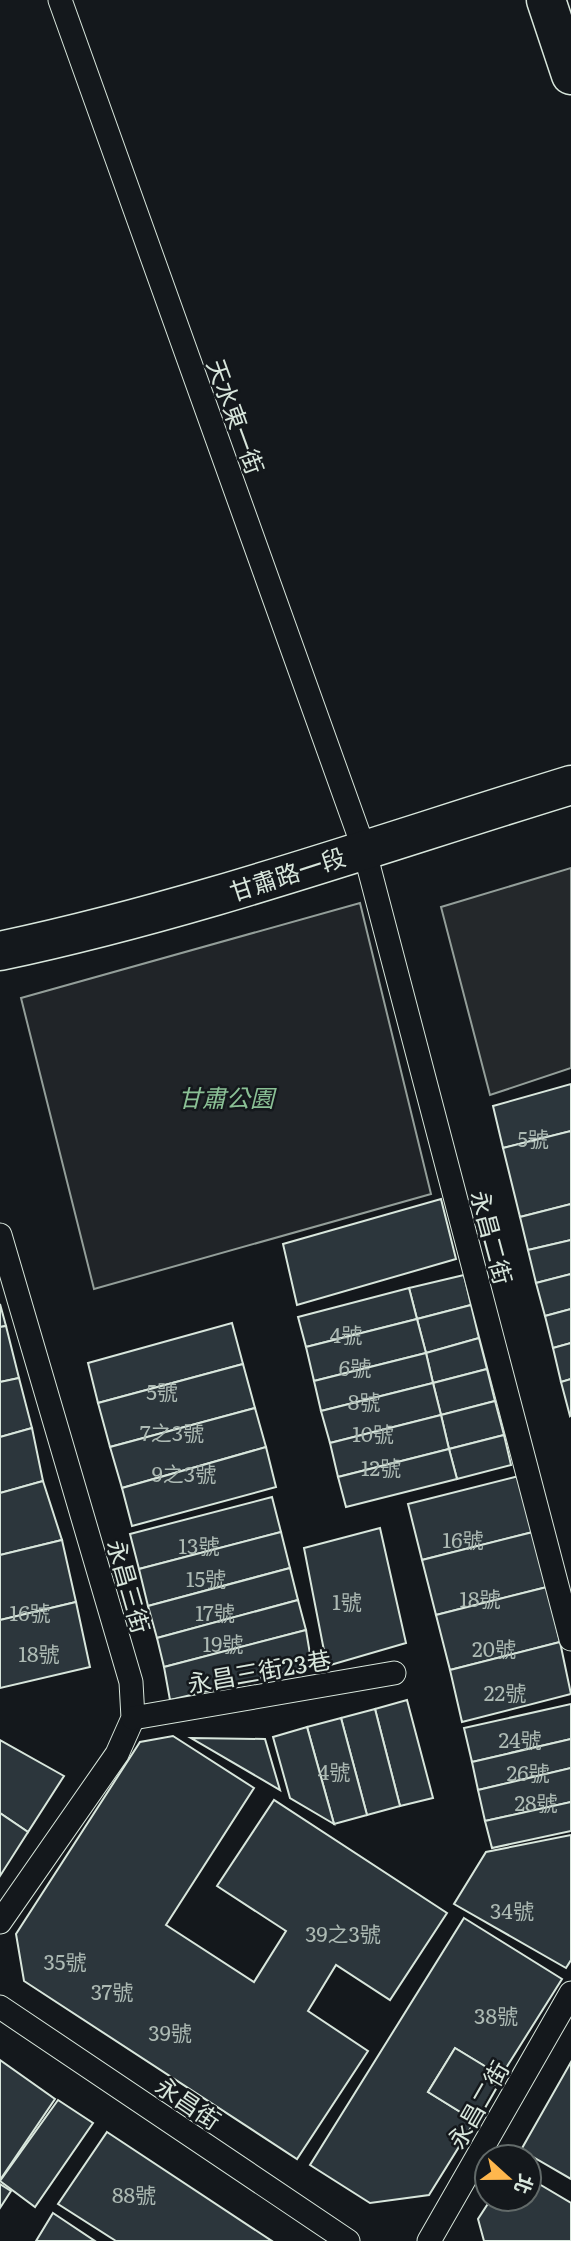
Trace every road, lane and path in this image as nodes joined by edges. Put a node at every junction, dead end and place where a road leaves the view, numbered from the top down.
1 (60, 0) edge
2 (546, 0) edge
3 (571, 75) edge
4 (571, 785) edge
5 (364, 849) junction
6 (0, 951) edge
7 (0, 1235) edge
8 (571, 1639) edge
9 (394, 1673) dead end
10 (133, 1718) junction
11 (0, 1922) edge
12 (571, 1993) edge
13 (0, 2007) edge
14 (348, 2241) edge
15 (429, 2241) edge

1 - 5 lane, 天水東一街
2 - 3 street
4 - 5 street, 甘肅路一段
5 - 6 street, 甘肅路一段
5 - 8 lane, 永昌二街
7 - 10 lane, 永昌三街
9 - 10 lane, 永昌三街23巷
10 - 11 lane, 永昌三街
12 - 15 lane, 永昌二街
13 - 14 lane, 永昌街

